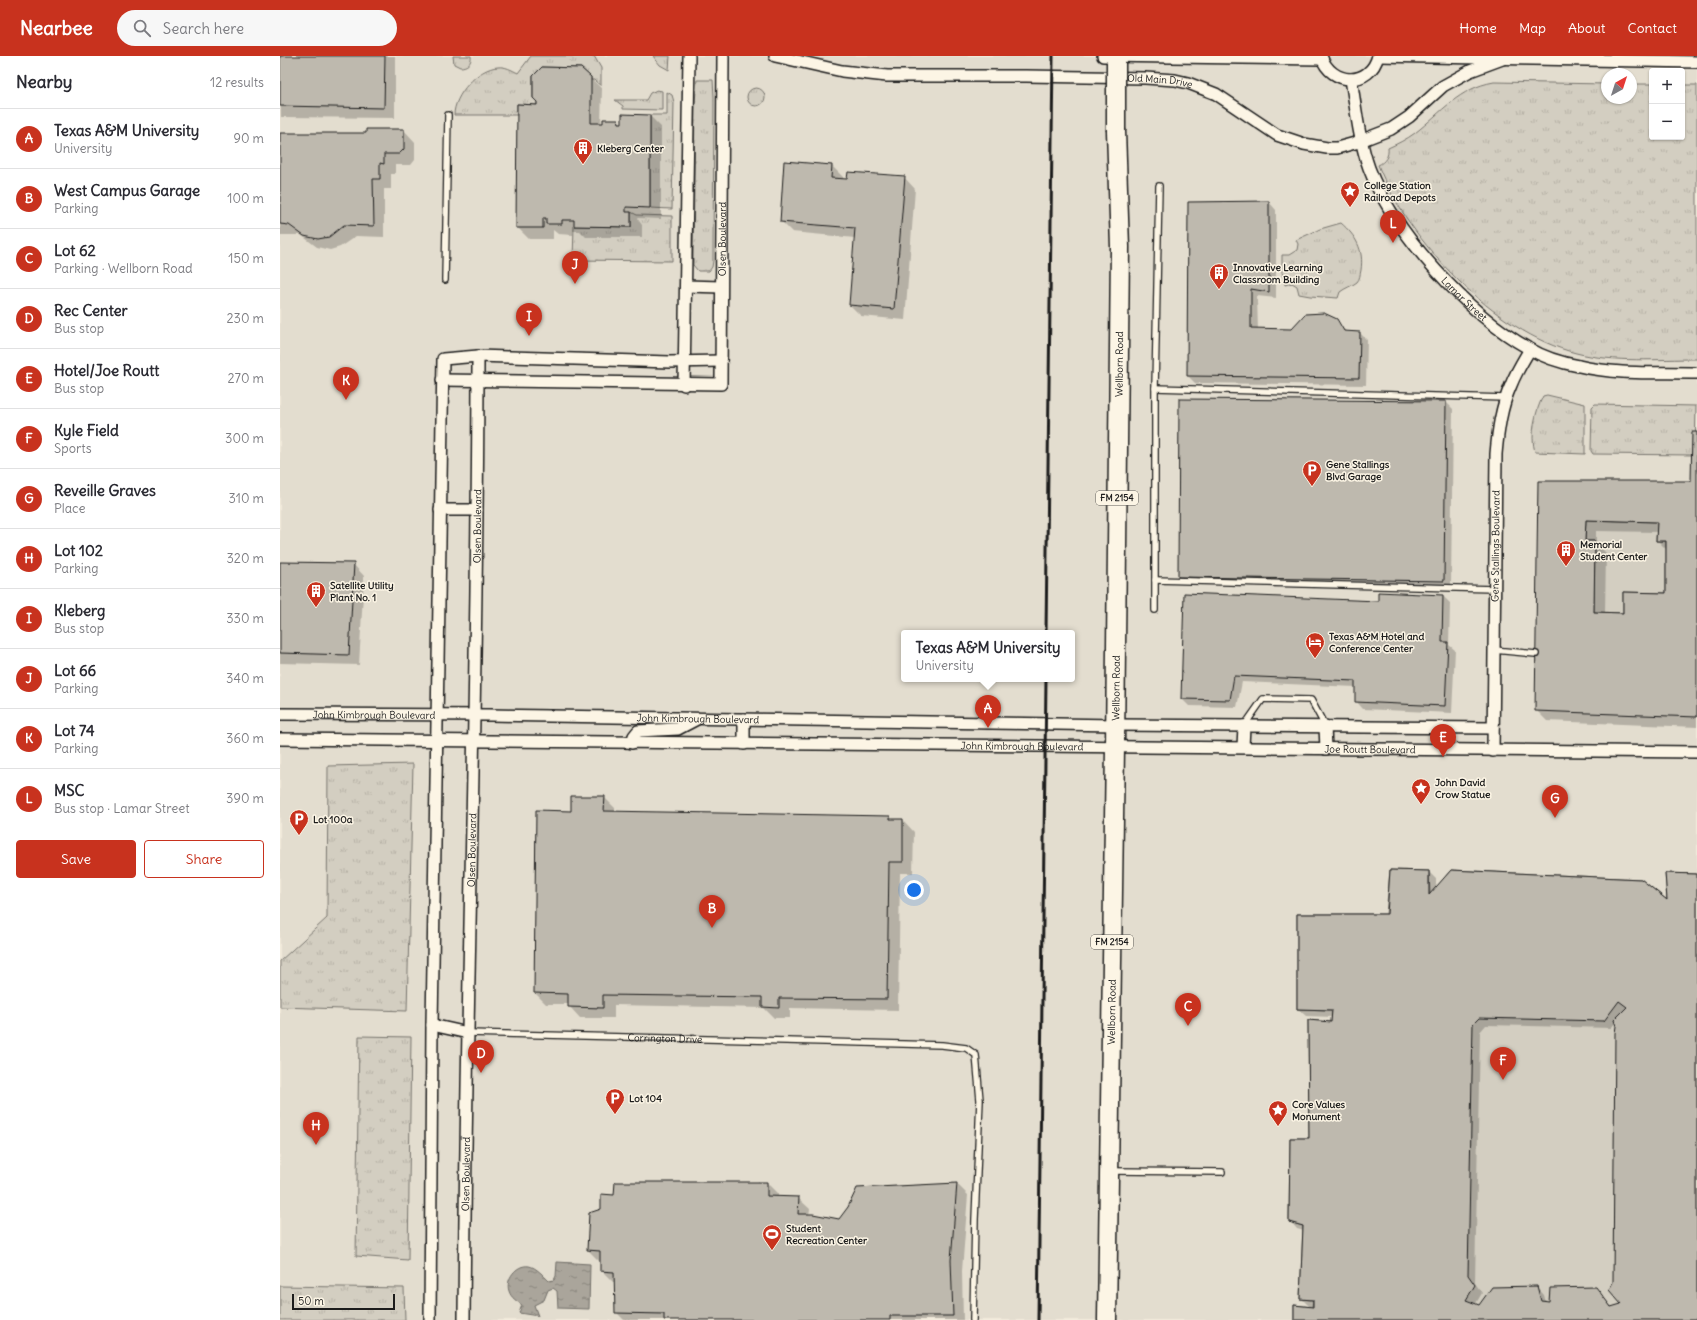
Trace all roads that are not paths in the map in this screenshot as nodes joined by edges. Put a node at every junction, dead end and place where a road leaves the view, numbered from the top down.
1 (689, 56) edge
2 (723, 56) edge
3 (775, 56) edge
4 (1103, 56) edge
5 (1378, 56) edge
6 (1322, 57) edge
7 (1505, 58) junction
8 (1116, 61) edge
9 (1697, 62) edge
10 (1351, 79) junction
11 (448, 115) dead end
12 (1362, 141) junction
13 (1159, 186) dead end
14 (446, 280) dead end
15 (686, 286) junction
16 (721, 288) junction
17 (1530, 349) junction
18 (478, 356) junction
19 (721, 361) junction
20 (684, 362) junction
21 (1697, 373) edge
22 (442, 380) junction
23 (478, 380) junction
24 (684, 385) junction
25 (1155, 388) junction
26 (1506, 398) junction
27 (440, 510) junction
28 (477, 510) junction
29 (1155, 580) junction
30 (1494, 589) junction
31 (1155, 610) dead end
32 (1494, 650) junction
33 (1536, 654) dead end
34 (280, 714) edge
35 (438, 715) junction
36 (474, 715) junction
37 (697, 718) junction
38 (744, 719) junction
39 (1116, 725) junction
40 (1244, 726) junction
41 (1325, 726) junction
42 (1493, 728) junction
43 (280, 739) edge
44 (437, 741) junction
45 (474, 741) junction
46 (632, 743) junction
47 (744, 744) junction
48 (1115, 747) junction
49 (1243, 748) junction
50 (1326, 749) junction
51 (1493, 750) junction
52 (1697, 752) edge
53 (432, 1025) junction
54 (468, 1033) junction
55 (1110, 1171) junction
56 (1222, 1172) dead end
57 (430, 1320) edge
58 (464, 1320) edge
59 (973, 1320) edge
60 (1107, 1320) edge

1 - 15 street
2 - 16 street, Olsen Boulevard
3 - 12 street, Old Main Drive
4 - 8 street
5 - 7 street, Old Main Drive
5 - 10 street
6 - 8 street
6 - 10 street
7 - 9 street, Old Main Drive
7 - 12 street, Old Main Drive
8 - 39 main road, Wellborn Road / FM 2154, bridge
10 - 12 street, Lamar Street
11 - 14 lane
12 - 17 street, Lamar Street
13 - 25 lane
15 - 16 street
15 - 20 street
16 - 19 street, Olsen Boulevard
17 - 21 street, Lamar Street
17 - 26 street, Gene Stallings Boulevard
18 - 20 street
18 - 22 street
18 - 23 street, Olsen Boulevard
19 - 20 street
19 - 24 street, Olsen Boulevard
20 - 24 street
22 - 23 street, Olsen Boulevard
22 - 27 street
23 - 24 street, Olsen Boulevard
23 - 28 street, Olsen Boulevard
25 - 26 lane
25 - 29 lane
26 - 30 street, Gene Stallings Boulevard
27 - 28 street
27 - 35 street
28 - 36 street, Olsen Boulevard
29 - 30 lane
29 - 31 lane
30 - 32 street, Gene Stallings Boulevard
32 - 33 lane
32 - 42 street, Gene Stallings Boulevard
34 - 35 street, John Kimbrough Boulevard
35 - 36 street, John Kimbrough Boulevard
35 - 44 street
36 - 37 street, John Kimbrough Boulevard
36 - 45 street, Olsen Boulevard
37 - 38 street, John Kimbrough Boulevard
37 - 46 street
38 - 39 street, John Kimbrough Boulevard
38 - 47 street
39 - 40 street
39 - 48 main road, Wellborn Road / FM 2154
40 - 41 street
40 - 41 lane
40 - 49 street
41 - 42 street
41 - 50 street
42 - 51 street, Gene Stallings Boulevard
43 - 44 street, John Kimbrough Boulevard
44 - 45 street, John Kimbrough Boulevard
44 - 53 street
45 - 46 street, John Kimbrough Boulevard
45 - 54 street, Olsen Boulevard
46 - 47 street, John Kimbrough Boulevard
47 - 48 street, John Kimbrough Boulevard
48 - 49 street, Joe Routt Boulevard
48 - 55 main road, Wellborn Road / FM 2154
49 - 50 street, Joe Routt Boulevard
50 - 51 street, Joe Routt Boulevard
51 - 52 street, Joe Routt Boulevard
53 - 54 street, Corrington Drive
53 - 57 street
54 - 58 street, Olsen Boulevard
54 - 59 lane, Corrington Drive
55 - 56 lane
55 - 60 main road, Wellborn Road / FM 2154

